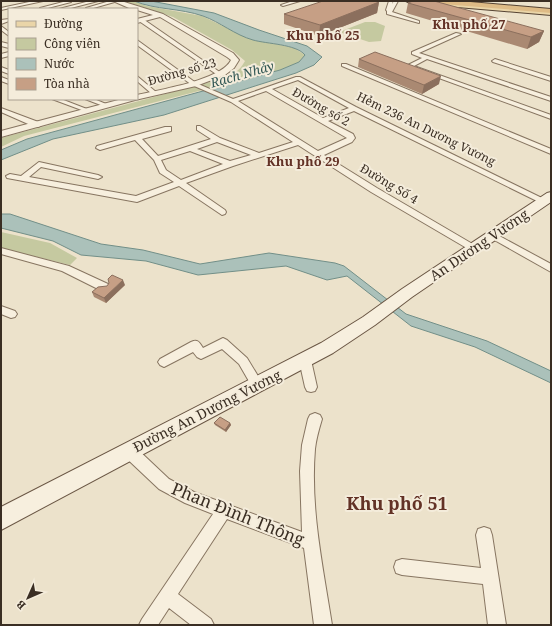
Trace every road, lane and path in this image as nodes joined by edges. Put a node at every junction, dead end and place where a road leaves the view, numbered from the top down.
1 (42, 1) edge
2 (70, 1) edge
3 (96, 1) edge
4 (116, 1) edge
5 (298, 1) edge
6 (410, 1) edge
7 (430, 1) edge
8 (477, 1) edge
9 (504, 1) edge
10 (32, 2) edge
11 (393, 2) edge
12 (124, 5) junction
13 (82, 6) edge
14 (283, 6) dead end
15 (551, 6) edge
16 (17, 8) edge
17 (43, 8) edge
18 (68, 8) edge
19 (111, 8) edge
20 (131, 8) edge
21 (2, 9) edge
22 (138, 10) edge
23 (551, 12) edge
24 (161, 15) junction
25 (8, 18) edge
26 (139, 21) edge
27 (417, 22) dead end
28 (1, 28) edge
29 (8, 32) edge
30 (458, 34) dead end
31 (138, 43) edge
32 (428, 57) junction
33 (495, 61) dead end
34 (344, 65) dead end
35 (222, 75) junction
36 (138, 79) edge
37 (551, 79) edge
38 (194, 84) junction
39 (138, 88) edge
40 (267, 89) junction
41 (154, 93) junction
42 (138, 98) edge
43 (551, 99) edge
44 (58, 100) edge
45 (91, 100) edge
46 (129, 100) edge
47 (231, 100) junction
48 (108, 106) junction
49 (354, 108) junction
50 (1, 110) edge
51 (89, 111) junction
52 (551, 117) edge
53 (322, 121) junction
54 (38, 125) junction
55 (200, 128) dead end
56 (168, 129) dead end
57 (1, 134) edge
58 (137, 138) junction
59 (217, 140) junction
60 (298, 143) junction
61 (100, 148) dead end
62 (191, 149) junction
63 (551, 152) edge
64 (258, 155) junction
65 (317, 155) junction
66 (157, 159) junction
67 (230, 164) junction
68 (10, 176) dead end
69 (23, 178) junction
70 (98, 178) dead end
71 (179, 182) junction
72 (548, 198) edge
73 (222, 212) dead end
74 (492, 235) junction
75 (473, 248) junction
76 (1, 251) edge
77 (551, 269) edge
78 (104, 287) edge
79 (407, 293) joint
80 (305, 360) junction
81 (164, 362) dead end
82 (258, 386) junction
83 (311, 386) dead end
84 (315, 419) dead end
85 (130, 451) junction
86 (224, 510) junction
87 (1, 519) edge
88 (484, 535) dead end
89 (312, 543) junction
90 (402, 568) dead end
91 (490, 577) junction
92 (167, 596) junction
93 (148, 625) edge
94 (205, 625) edge
95 (323, 625) edge
96 (497, 625) edge

1 - 10 street
2 - 13 street
2 - 17 street
3 - 13 street
4 - 12 street
4 - 13 street
5 - 14 street
6 - 23 main road
7 - 23 highway
8 - 15 highway
9 - 15 main road
10 - 16 street
10 - 17 street
11 - 27 street
12 - 19 street
12 - 20 street
13 - 18 street
21 - 25 street
22 - 24 street
24 - 26 street
24 - 35 street, Đường số 23
26 - 35 street
28 - 29 street
30 - 32 street
31 - 38 street, Đường Số 4
32 - 43 street
32 - 52 street
33 - 37 street
34 - 63 street
35 - 38 street, Đường số 23
36 - 41 street
38 - 41 street, Đường số 23
38 - 47 street, Đường Số 4
39 - 41 street
40 - 47 street
40 - 49 street, Hẻm 236 An Dương Vương
40 - 53 street, Đường số 2
41 - 42 street, Đường số 23
44 - 51 street
45 - 48 street
46 - 48 street, Đường số 23
47 - 60 street, Đường Số 4
48 - 51 street, Đường số 23
49 - 53 street
49 - 72 street, Hẻm 236 An Dương Vương
50 - 54 street
51 - 54 street, Đường số 23
53 - 65 street, Đường số 2
54 - 57 street, Đường số 23
55 - 59 street
56 - 58 street
58 - 61 street
58 - 66 street
59 - 62 street
59 - 64 street
60 - 64 street
60 - 65 street, Đường Số 4
62 - 66 street
62 - 67 street
64 - 67 street
65 - 75 street, Đường Số 4
66 - 71 street
67 - 71 street
68 - 69 street
69 - 70 street
69 - 71 street
71 - 73 street
72 - 74 main road, An Dương Vương
74 - 75 main road, An Dương Vương
74 - 77 street
75 - 79 main road, An Dương Vương
76 - 78 street
79 - 80 main road, Đường An Dương Vương
80 - 82 main road, Đường An Dương Vương
80 - 83 street
81 - 82 street
82 - 85 main road, Đường An Dương Vương
84 - 89 street, Phan Đình Thông
85 - 86 street, Phan Đình Thông
85 - 87 main road, Đường An Dương Vương
86 - 89 street, Phan Đình Thông
86 - 92 street
88 - 91 street
89 - 95 street, Phan Đình Thông
90 - 91 street
91 - 96 street
92 - 93 street
92 - 94 street

